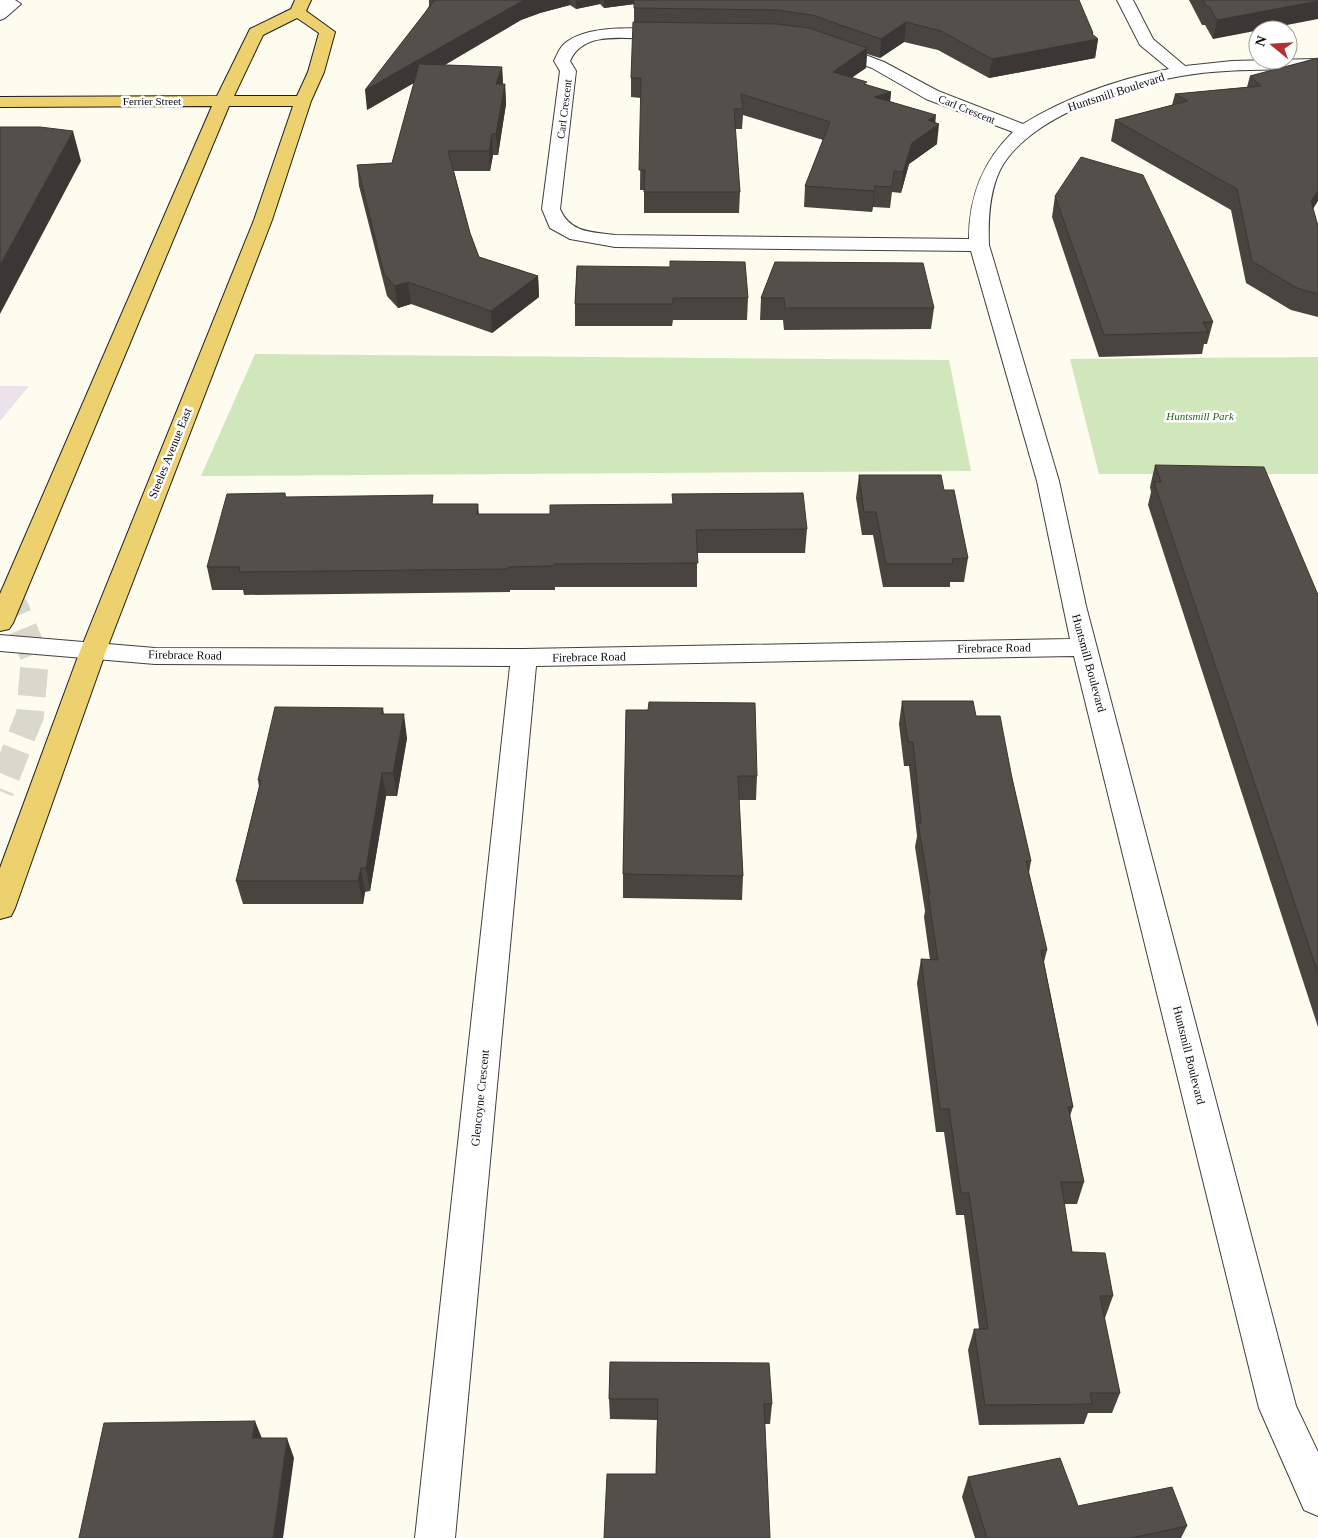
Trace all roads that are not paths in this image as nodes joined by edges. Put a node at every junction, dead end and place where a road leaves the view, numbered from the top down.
1 (1125, 0) edge
2 (0, 2) edge
3 (301, 6) edge
4 (0, 15) edge
5 (684, 34) edge
6 (818, 43) edge
7 (1318, 64) edge
8 (1182, 71) junction
9 (223, 101) junction
10 (303, 101) junction
11 (0, 102) edge
12 (1025, 131) junction
13 (979, 245) junction
14 (0, 623) edge
15 (0, 643) edge
16 (1086, 648) junction
17 (93, 651) junction
18 (524, 658) junction
19 (0, 908) edge
20 (1318, 1496) edge
21 (435, 1538) edge

1 - 8 street
2 - 4 street
3 - 9 main road, Steeles Avenue East
3 - 10 main road, Steeles Avenue East
5 - 13 street, Carl Crescent
6 - 12 street, Carl Crescent
7 - 8 street, Huntsmill Boulevard
8 - 12 street, Huntsmill Boulevard
9 - 10 main road, Ferrier Street
9 - 11 main road, Ferrier Street
9 - 14 main road, Steeles Avenue East
10 - 17 main road, Steeles Avenue East
12 - 13 street, Huntsmill Boulevard
13 - 16 street, Huntsmill Boulevard
15 - 17 street, Firebrace Road
16 - 18 street, Firebrace Road
16 - 20 street, Huntsmill Boulevard
17 - 18 street, Firebrace Road
17 - 19 main road, Steeles Avenue East
18 - 21 street, Glencoyne Crescent

